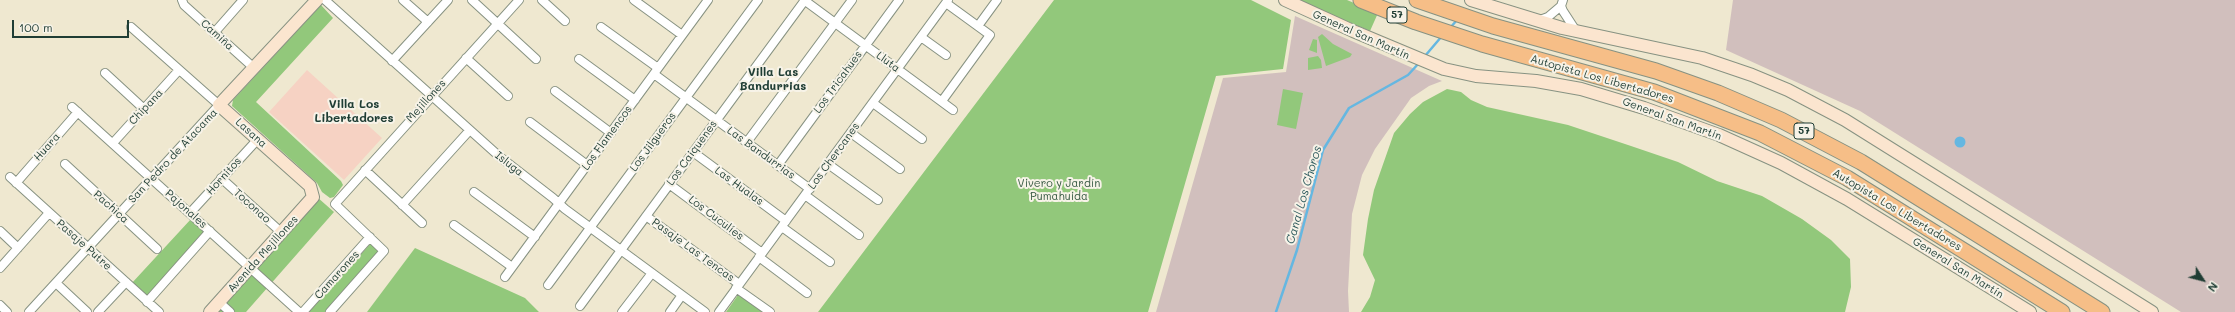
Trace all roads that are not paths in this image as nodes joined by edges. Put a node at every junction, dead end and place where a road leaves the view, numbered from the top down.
1 (244, 0) edge
2 (317, 0) edge
3 (325, 0) edge
4 (404, 0) edge
5 (448, 0) edge
6 (472, 0) edge
7 (519, 0) edge
8 (542, 0) edge
9 (634, 0) edge
10 (758, 0) edge
11 (804, 0) edge
12 (852, 0) edge
13 (899, 0) edge
14 (997, 0) edge
15 (1285, 0) edge
16 (1361, 0) edge
17 (1417, 0) edge
18 (1471, 0) edge
19 (182, 1) edge
20 (706, 1) edge
21 (947, 2) edge
22 (1562, 3) edge
23 (565, 21) dead end
24 (1537, 21) junction
25 (428, 22) junction
26 (497, 23) junction
27 (835, 23) junction
28 (978, 26) junction
29 (131, 27) dead end
30 (601, 27) dead end
31 (1576, 31) junction
32 (214, 33) junction
33 (682, 35) junction
34 (921, 37) junction
35 (865, 45) junction
36 (946, 55) dead end
37 (466, 58) junction
38 (536, 59) dead end
39 (579, 59) dead end
40 (392, 61) junction
41 (254, 68) junction
42 (898, 69) junction
43 (179, 70) junction
44 (656, 71) junction
45 (105, 73) dead end
46 (554, 91) dead end
47 (431, 96) junction
48 (508, 96) dead end
49 (686, 98) junction
50 (634, 100) junction
51 (942, 101) junction
52 (873, 103) junction
53 (219, 105) junction
54 (144, 109) junction
55 (75, 110) joint
56 (953, 110) dead end
57 (717, 120) junction
58 (530, 122) dead end
59 (469, 131) junction
60 (611, 133) junction
61 (851, 133) junction
62 (258, 139) junction
63 (922, 139) dead end
64 (747, 142) junction
65 (112, 143) junction
66 (693, 152) junction
67 (65, 164) dead end
68 (828, 164) junction
69 (587, 165) junction
70 (778, 165) junction
71 (900, 169) dead end
72 (365, 170) junction
73 (151, 178) junction
74 (222, 178) junction
75 (13, 180) joint
76 (669, 184) junction
77 (474, 192) dead end
78 (807, 192) junction
79 (313, 194) joint
80 (878, 200) dead end
81 (559, 203) junction
82 (402, 205) junction
83 (50, 213) junction
84 (190, 213) junction
85 (119, 214) junction
86 (646, 216) junction
87 (422, 223) dead end
88 (454, 224) dead end
89 (784, 224) junction
90 (590, 228) junction
91 (0, 231) edge
92 (210, 231) junction
93 (282, 233) junction
94 (859, 235) dead end
95 (535, 236) junction
96 (370, 237) junction
97 (18, 248) junction
98 (88, 248) junction
99 (158, 249) dead end
100 (621, 250) junction
101 (761, 255) junction
102 (830, 262) dead end
103 (512, 267) junction
104 (0, 268) edge
105 (250, 268) junction
106 (652, 273) junction
107 (505, 277) dead end
108 (126, 282) junction
109 (56, 283) junction
110 (548, 285) dead end
111 (738, 286) junction
112 (807, 293) dead end
113 (682, 295) junction
114 (147, 302) junction
115 (219, 302) junction
116 (0, 305) edge
117 (580, 306) dead end
118 (8, 312) edge
119 (29, 312) edge
120 (87, 312) edge
121 (98, 312) edge
122 (159, 312) edge
123 (210, 312) edge
124 (230, 312) edge
125 (299, 312) edge
126 (303, 312) edge
127 (330, 312) edge
128 (622, 312) edge
129 (670, 312) edge
130 (705, 312) edge
131 (719, 312) edge
132 (770, 312) edge
133 (2030, 312) edge
134 (2062, 312) edge
135 (2102, 312) edge
136 (2152, 312) edge

1 - 32 street
2 - 41 street, San Pedro de Atacama
3 - 40 street, Isluga
4 - 25 street
5 - 25 street
6 - 26 street
7 - 26 street, Mejillones
8 - 23 street
9 - 33 street
10 - 49 street, Los Jilgueros
11 - 27 street, Lluta
11 - 57 street, Los Caiquenes
12 - 27 street
13 - 35 street, Los Tricahues
14 - 28 street
15 - 133 street, General San Martín
16 - 134 highway, Autopista Los Libertadores / 57
17 - 135 highway, Autopista Los Libertadores / 57
18 - 24 street
19 - 32 street, Camiña
20 - 33 street, Los Flamencos
21 - 28 street
21 - 34 street, Los Chercanes
22 - 24 street
22 - 31 street
24 - 31 street
25 - 40 street
26 - 37 street, Mejillones
26 - 38 street
27 - 35 street, Lluta
27 - 64 street
28 - 51 street
29 - 43 street, Lasana
30 - 44 street, Las Bandurrias
31 - 136 street
32 - 41 street, Camiña
33 - 44 street, Los Flamencos
34 - 36 street
34 - 42 street, Los Chercanes
35 - 42 street, Lluta
35 - 70 street, Los Tricahues
37 - 47 street, Mejillones
37 - 48 street
39 - 50 street
40 - 47 street, Isluga
41 - 53 street, San Pedro de Atacama
42 - 51 street, Lluta
42 - 52 street, Los Chercanes
43 - 53 street, Lasana
43 - 54 street, Chipana
44 - 49 street, Las Bandurrias
44 - 50 street, Los Flamencos
45 - 54 street
46 - 60 street
47 - 59 street, Isluga
47 - 72 street, Mejillones
49 - 57 street, Las Bandurrias
49 - 90 street, Los Jilgueros
50 - 60 street, Los Flamencos
51 - 56 street, Lluta
52 - 61 street, Los Chercanes
52 - 63 street
53 - 62 street, Lasana
53 - 73 street, San Pedro de Atacama
54 - 65 street, Chipana
55 - 65 street, Pajonales
55 - 75 street, Huara
57 - 64 street, Las Bandurrias
57 - 66 street, Los Caiquenes
58 - 69 street
59 - 81 street, Isluga
59 - 82 street
60 - 69 street, Los Flamencos
61 - 68 street, Los Chercanes
61 - 71 street
62 - 74 street, Hornitos
62 - 79 street, Lasana
64 - 70 street, Las Bandurrias
65 - 73 street, Pajonales
66 - 76 street, Los Caiquenes
66 - 89 street, Las Hualas
67 - 85 street, Pachica
68 - 78 street, Los Chercanes
68 - 80 street
69 - 81 street, Los Flamencos
70 - 78 street, Las Bandurrias
72 - 82 street
72 - 96 street, Mejillones
73 - 84 street, Pajonales
73 - 85 street, San Pedro de Atacama
74 - 84 street, Hornitos
74 - 93 street, Toconao
75 - 83 street, Pasaje Putre
76 - 86 street, Los Caiquenes
76 - 101 street, Los Cuculíes
77 - 95 street
78 - 89 street, Los Chercanes
78 - 94 street, Las Bandurrias
79 - 93 street, Avenida Mejillones
81 - 90 street, Isluga
81 - 95 street, Los Flamencos
82 - 87 street
83 - 97 street
83 - 98 street, Pasaje Putre
84 - 92 street, Pajonales
85 - 98 street, San Pedro de Atacama
85 - 99 street, Pachica
86 - 100 street, Los Caiquenes
86 - 111 street, Pasaje Las Tencas
88 - 103 street
89 - 101 street, Los Chercanes
89 - 102 street, Las Hualas
90 - 100 street, Isluga
90 - 110 street, Los Jilgueros
91 - 97 street
92 - 105 street, Pajonales
92 - 114 street
93 - 105 street, Avenida Mejillones
95 - 103 street, Los Flamencos
96 - 126 street, Camarones
96 - 127 street, Camarones
97 - 104 street
98 - 108 street, Pasaje Putre
98 - 109 street, San Pedro de Atacama
100 - 106 street, Isluga
100 - 117 street, Los Caiquenes
101 - 111 street, Los Chercanes
101 - 112 street, Los Cuculíes
103 - 107 street, Los Flamencos
105 - 115 street, Avenida Mejillones
105 - 125 street, Pajonales
106 - 113 street, Isluga
106 - 128 street
108 - 114 street, Pasaje Putre
108 - 121 street
109 - 119 street, San Pedro de Atacama
109 - 120 street
111 - 131 street, Los Chercanes
111 - 132 street, Pasaje Las Tencas
113 - 129 street
113 - 130 street, Isluga
114 - 122 street, Pasaje Putre
115 - 123 street, Avenida Mejillones
115 - 124 street
116 - 118 street

